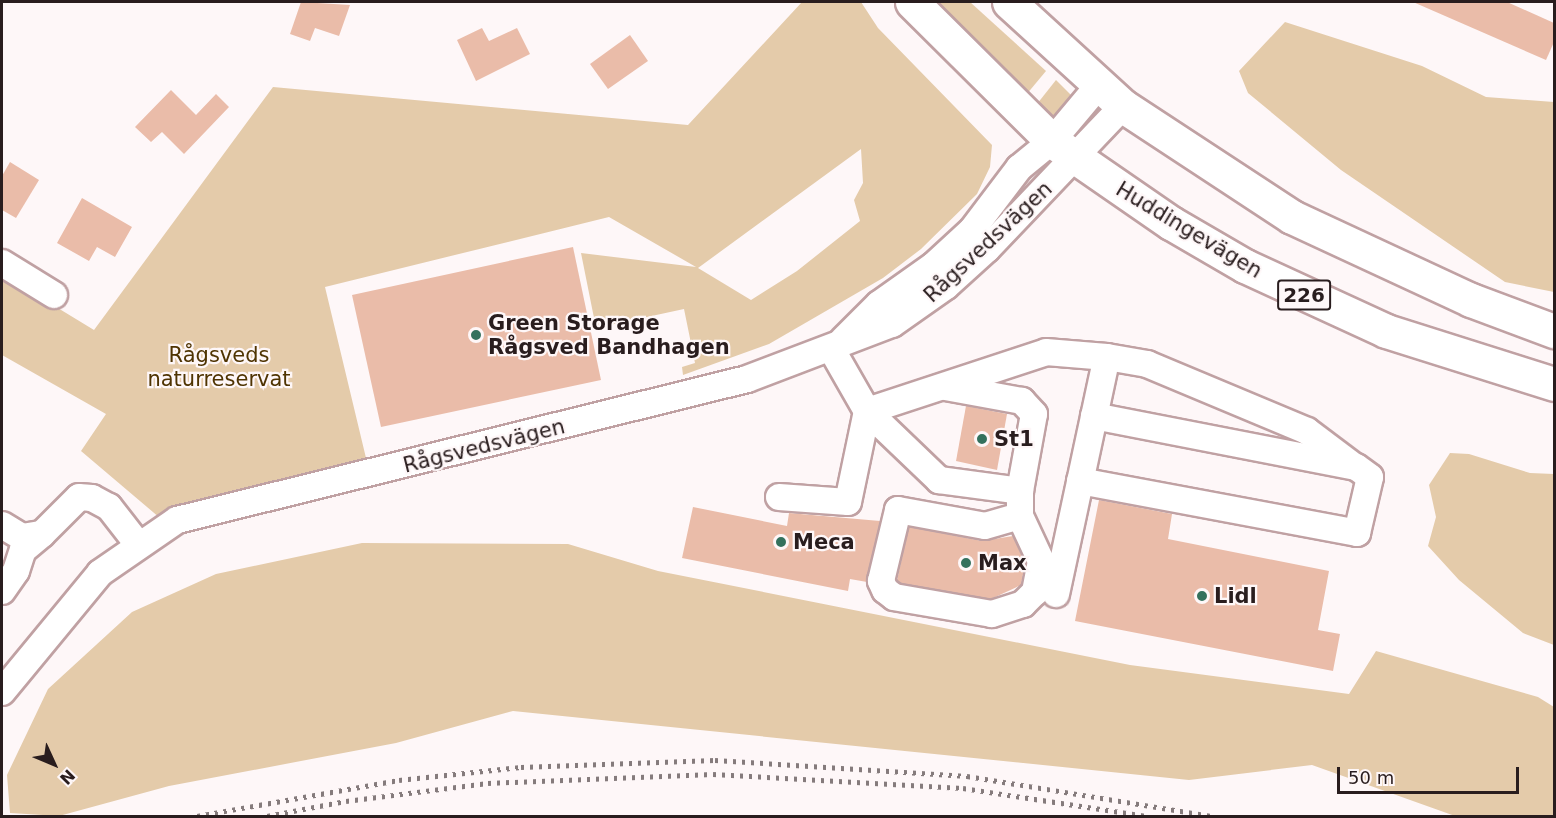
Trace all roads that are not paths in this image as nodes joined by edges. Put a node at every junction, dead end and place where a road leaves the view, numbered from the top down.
1 (912, 2) edge
2 (1009, 2) edge
3 (1099, 85) junction
4 (1123, 106) junction
5 (1064, 150) junction
6 (2, 263) edge
7 (54, 295) dead end
8 (1554, 331) edge
9 (832, 350) junction
10 (1107, 357) junction
11 (1554, 384) edge
12 (943, 386) junction
13 (867, 411) junction
14 (1094, 416) junction
15 (1356, 467) junction
16 (1080, 481) junction
17 (779, 497) dead end
18 (1020, 503) junction
19 (2, 525) edge
20 (42, 534) junction
21 (137, 543) junction
22 (2, 591) edge
23 (1056, 594) dead end
24 (2, 692) edge

1 - 5 main road, Huddingevägen / 226
2 - 3 main road
3 - 4 main road
3 - 5 street, Rågsvedsvägen
4 - 5 street, Rågsvedsvägen
4 - 8 main road
5 - 9 street, Rågsvedsvägen
5 - 9 street, Rågsvedsvägen
5 - 11 main road, Huddingevägen / 226
6 - 7 street
9 - 13 street
9 - 21 street, Rågsvedsvägen
10 - 12 street
10 - 14 street
10 - 15 street
12 - 13 street
12 - 18 street
13 - 17 street
13 - 18 street
14 - 15 street
14 - 16 street
15 - 16 street
16 - 23 street
18 - 18 street
19 - 20 street
20 - 21 street
20 - 22 street
21 - 24 street, Rågsvedsvägen

